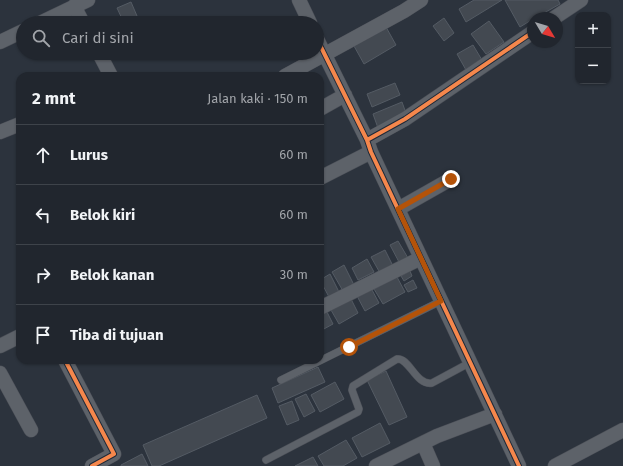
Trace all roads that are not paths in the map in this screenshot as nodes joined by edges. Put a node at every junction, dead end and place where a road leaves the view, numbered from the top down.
1 (299, 0) edge
2 (421, 0) edge
3 (581, 0) edge
4 (80, 2) edge
5 (563, 12) edge
6 (53, 16) edge
7 (82, 16) edge
8 (307, 16) edge
9 (16, 34) edge
10 (527, 36) edge
11 (0, 42) edge
12 (325, 55) joint
13 (103, 60) edge
14 (316, 60) edge
15 (109, 72) edge
16 (293, 72) edge
17 (344, 95) junction
18 (324, 107) edge
19 (16, 126) edge
20 (0, 132) edge
21 (369, 146) junction
22 (324, 175) edge
23 (451, 179) dead end
24 (398, 209) junction
25 (421, 258) junction
26 (441, 301) junction
27 (324, 306) edge
28 (16, 338) edge
29 (0, 346) edge
30 (324, 359) edge
31 (471, 362) junction
32 (67, 364) edge
33 (313, 364) edge
34 (0, 374) edge
35 (281, 380) dead end
36 (495, 414) junction
37 (31, 430) dead end
38 (623, 430) edge
39 (423, 443) junction
40 (266, 460) dead end
41 (92, 466) edge
42 (376, 466) edge
43 (433, 466) edge
44 (519, 466) edge
45 (555, 466) edge

1 - 8 street
2 - 12 street
3 - 5 street
4 - 6 street
4 - 7 street
9 - 11 street
10 - 21 street
12 - 17 street
13 - 15 street
14 - 16 street
17 - 18 street
17 - 21 street
19 - 20 street
21 - 22 street
21 - 24 street
23 - 24 street
24 - 25 street
25 - 26 street
25 - 27 street
26 - 30 lane
26 - 31 street
28 - 29 street
31 - 36 street
31 - 40 lane
32 - 41 street
33 - 35 lane
34 - 37 street
36 - 39 street
36 - 44 street
38 - 45 street
39 - 42 street
39 - 43 street

